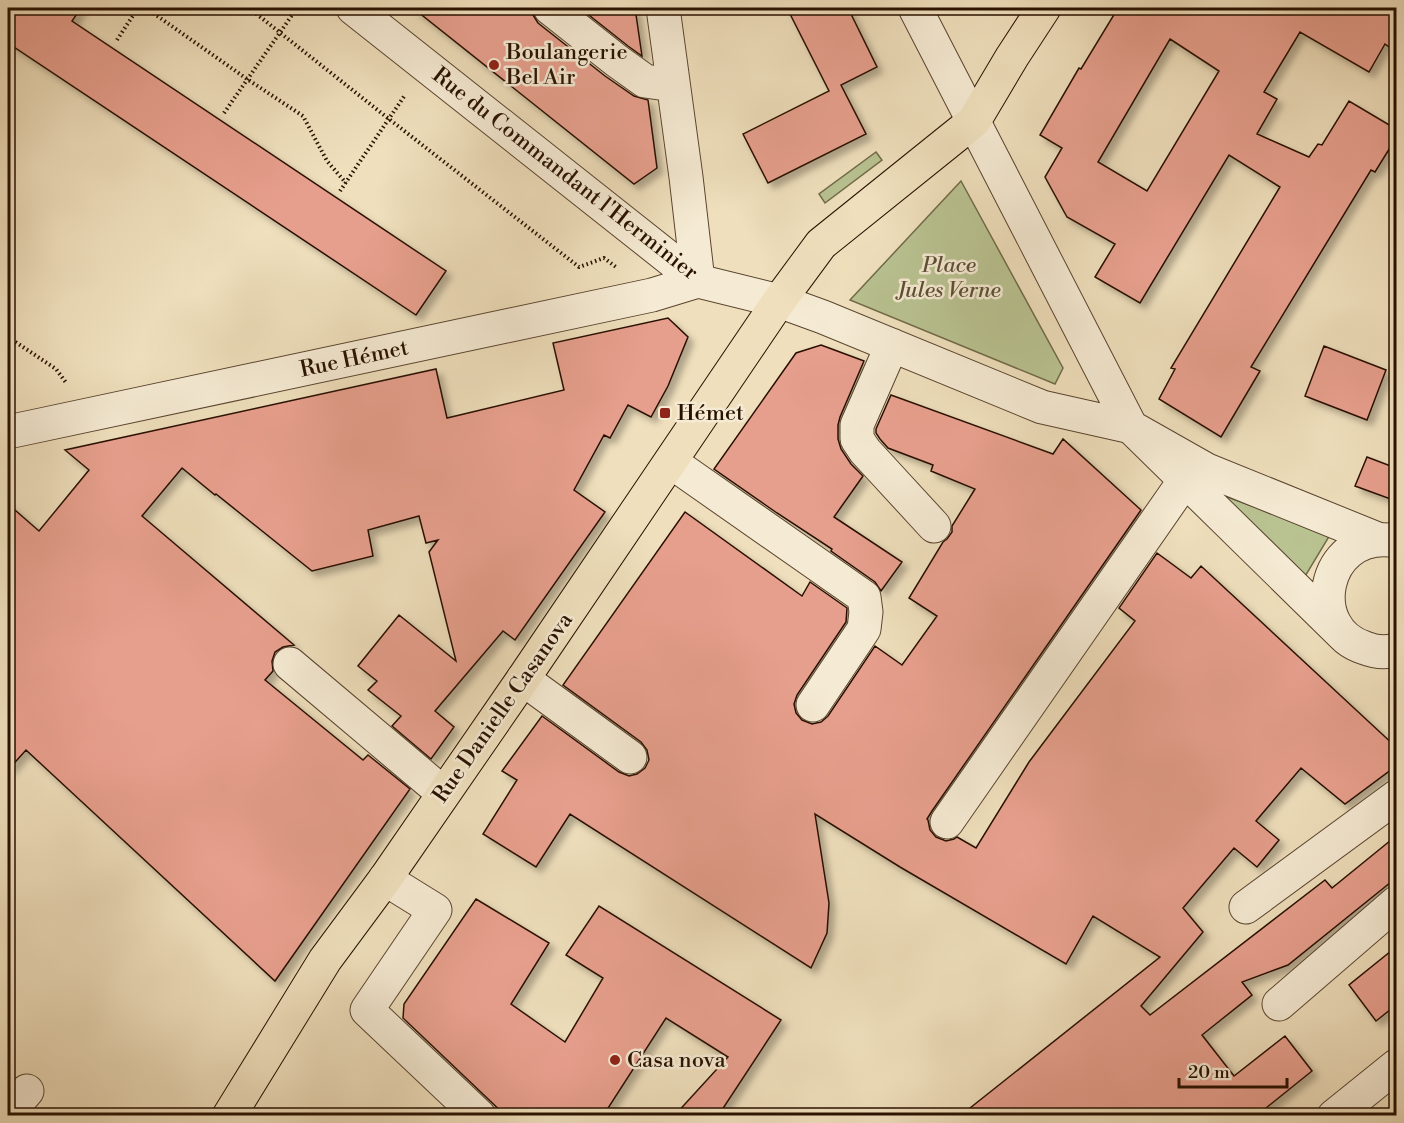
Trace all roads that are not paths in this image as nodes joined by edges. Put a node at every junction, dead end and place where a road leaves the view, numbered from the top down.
1 (353, 8) edge
2 (550, 8) edge
3 (663, 8) edge
4 (915, 8) edge
5 (1044, 8) edge
6 (673, 85) junction
7 (974, 121) junction
8 (698, 281) junction
9 (779, 301) junction
10 (892, 345) junction
11 (1131, 427) junction
12 (8, 432) edge
13 (671, 462) junction
14 (1185, 480) junction
15 (934, 526) dead end
16 (1388, 540) edge
17 (1344, 636) junction
18 (1396, 650) edge
19 (290, 664) dead end
20 (523, 679) junction
21 (813, 705) dead end
22 (630, 758) dead end
23 (443, 793) junction
24 (1396, 797) edge
25 (947, 822) dead end
26 (385, 879) junction
27 (1396, 903) edge
28 (1246, 907) dead end
29 (1279, 1004) dead end
30 (1396, 1066) edge
31 (229, 1116) edge
32 (479, 1116) edge
33 (1334, 1116) edge

1 - 8 street, Rue du Commandant l'Herminier
2 - 6 street
3 - 6 street
4 - 7 street
5 - 7 main road
6 - 8 street
7 - 9 main road, Rue Danielle Casanova
7 - 11 street
8 - 9 street, Rue du Commandant l'Herminier
8 - 12 street, Rue Hémet
9 - 10 street, Rue du Commandant l'Herminier
9 - 13 main road, Rue Danielle Casanova
10 - 11 street, Rue du Commandant l'Herminier
10 - 15 street
11 - 14 street
11 - 16 street
13 - 20 main road, Rue Danielle Casanova
13 - 21 street
14 - 17 street
14 - 25 street
16 - 17 street
17 - 18 street
19 - 23 street
20 - 22 street
20 - 23 main road, Rue Danielle Casanova
23 - 26 main road, Rue Danielle Casanova
24 - 28 street
26 - 31 main road, Rue Danielle Casanova
26 - 32 street
27 - 29 street
30 - 33 street

